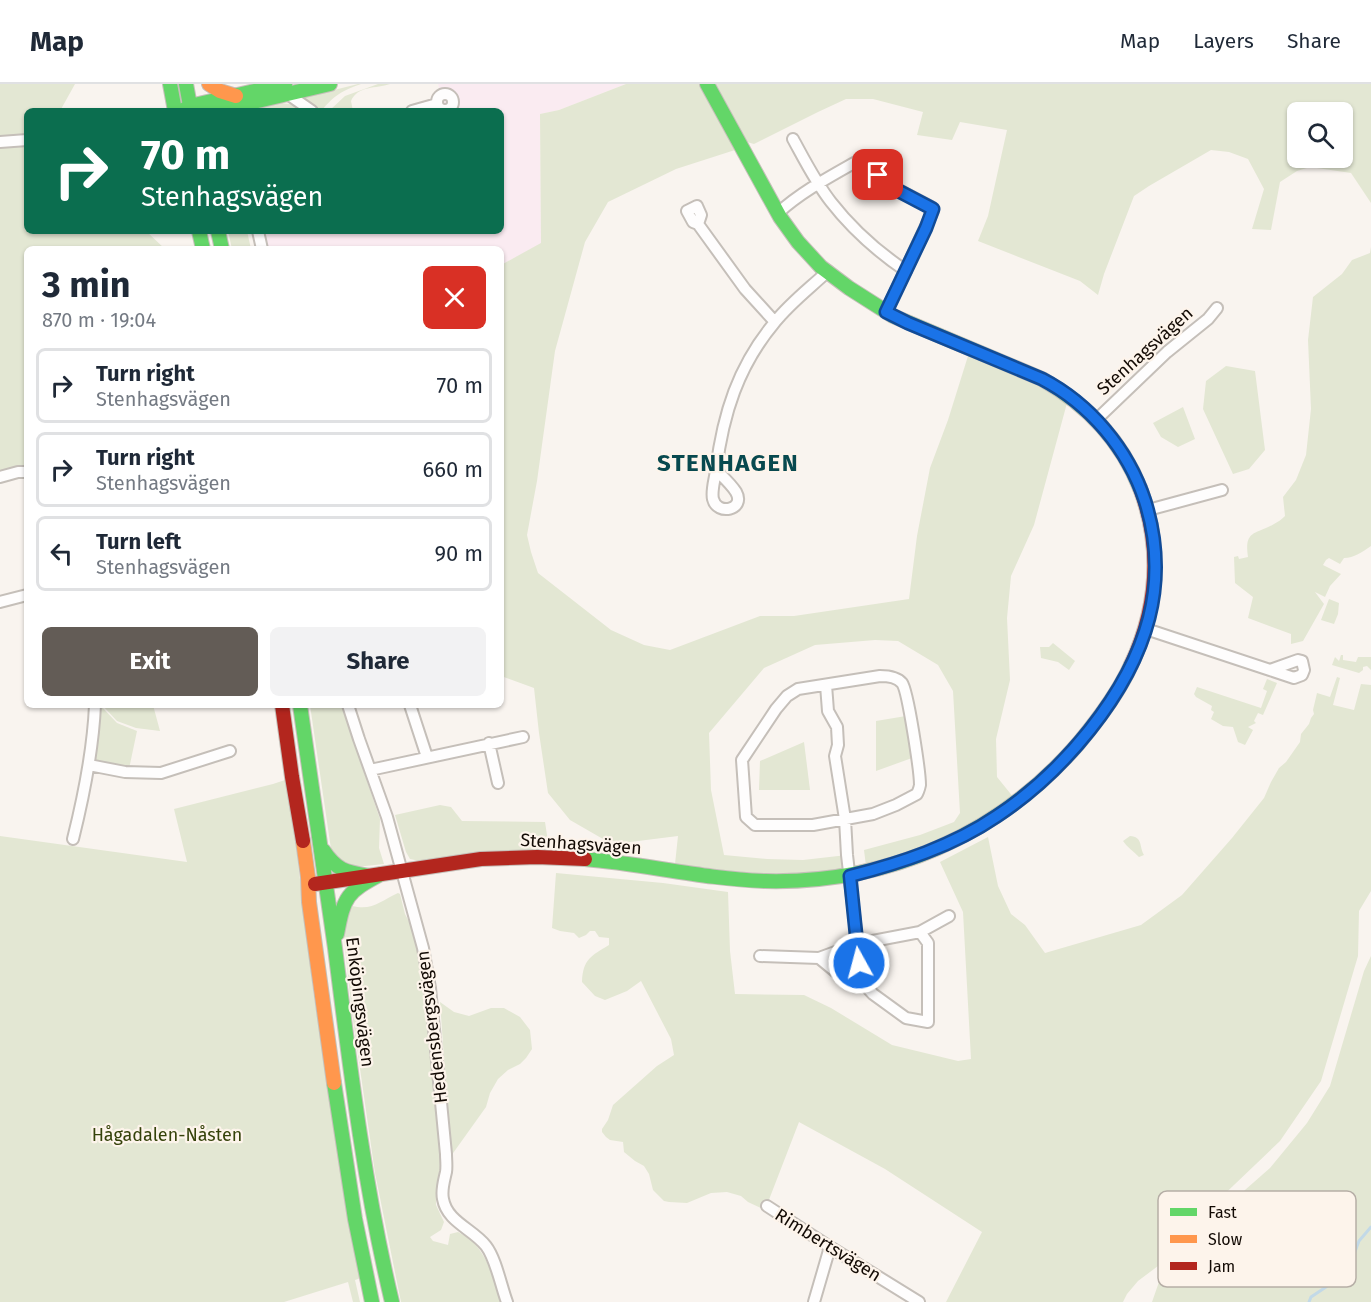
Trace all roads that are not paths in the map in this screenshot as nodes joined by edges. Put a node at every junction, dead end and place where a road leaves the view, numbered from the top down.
1 (170, 84) edge
2 (186, 84) edge
3 (209, 84) edge
4 (326, 84) edge
5 (450, 84) edge
6 (707, 84) edge
7 (287, 89) edge
8 (442, 95) edge
9 (235, 105) edge
10 (174, 108) edge
11 (188, 108) edge
12 (200, 108) edge
13 (309, 108) edge
14 (418, 108) edge
15 (24, 140) edge
16 (793, 140) dead end
17 (0, 142) edge
18 (818, 184) junction
19 (778, 213) junction
20 (698, 224) dead end
21 (828, 271) junction
22 (906, 271) junction
23 (1217, 308) dead end
24 (886, 312) junction
25 (775, 322) junction
26 (1096, 420) junction
27 (716, 470) dead end
28 (24, 472) edge
29 (0, 477) edge
30 (1222, 490) dead end
31 (1148, 510) junction
32 (24, 596) edge
33 (0, 602) edge
34 (1146, 629) junction
35 (1270, 670) dead end
36 (826, 685) junction
37 (95, 708) edge
38 (282, 708) edge
39 (300, 708) edge
40 (349, 708) edge
41 (411, 708) edge
42 (523, 737) dead end
43 (489, 743) junction
44 (230, 751) dead end
45 (427, 757) junction
46 (89, 765) junction
47 (370, 770) junction
48 (498, 783) dead end
49 (845, 819) junction
50 (74, 839) dead end
51 (321, 846) junction
52 (402, 870) junction
53 (375, 875) junction
54 (850, 876) junction
55 (326, 883) junction
56 (310, 885) junction
57 (949, 916) dead end
58 (920, 932) junction
59 (857, 944) junction
60 (335, 950) junction
61 (760, 956) dead end
62 (819, 958) junction
63 (862, 982) junction
64 (767, 1206) dead end
65 (830, 1247) junction
66 (372, 1302) edge
67 (392, 1302) edge
68 (507, 1302) edge
69 (814, 1302) edge
70 (919, 1302) edge

1 - 10 street
2 - 11 street
3 - 9 street
4 - 7 street
5 - 8 street
6 - 19 street, Stenhagsvägen
7 - 9 street
7 - 13 street
8 - 14 street
9 - 12 street
15 - 17 street
16 - 18 street
18 - 19 street
18 - 22 street
18 - 22 street
19 - 21 street, Stenhagsvägen
20 - 25 street
21 - 24 street, Stenhagsvägen
21 - 25 street
22 - 24 street
23 - 26 street, Stenhagsvägen
24 - 26 street, Stenhagsvägen
25 - 27 street
26 - 31 street, Stenhagsvägen
28 - 29 street
30 - 31 street
31 - 34 street, Stenhagsvägen
32 - 33 street
34 - 35 street
34 - 54 street, Stenhagsvägen
36 - 49 street
36 - 49 street
36 - 49 street
37 - 46 street
38 - 56 street, Enköpingsvägen
39 - 51 street, Enköpingsvägen
40 - 47 street, Hedensbergsvägen
41 - 45 street
42 - 43 street
43 - 45 street
43 - 48 street
44 - 46 street
45 - 47 street
46 - 50 street
47 - 52 street, Hedensbergsvägen
49 - 54 street
51 - 53 street
51 - 55 street, Enköpingsvägen
52 - 53 street, Stenhagsvägen
52 - 54 street, Stenhagsvägen
52 - 68 street, Hedensbergsvägen
53 - 55 street, Stenhagsvägen
53 - 60 street
54 - 59 street
55 - 56 street, Stenhagsvägen
55 - 60 street, Enköpingsvägen
56 - 66 street, Enköpingsvägen
57 - 58 street
58 - 59 street
58 - 63 street
59 - 62 street
59 - 63 street
60 - 67 street, Enköpingsvägen
61 - 62 street
62 - 63 street
64 - 65 street, Rimbertsvägen
65 - 69 street
65 - 70 street, Rimbertsvägen

